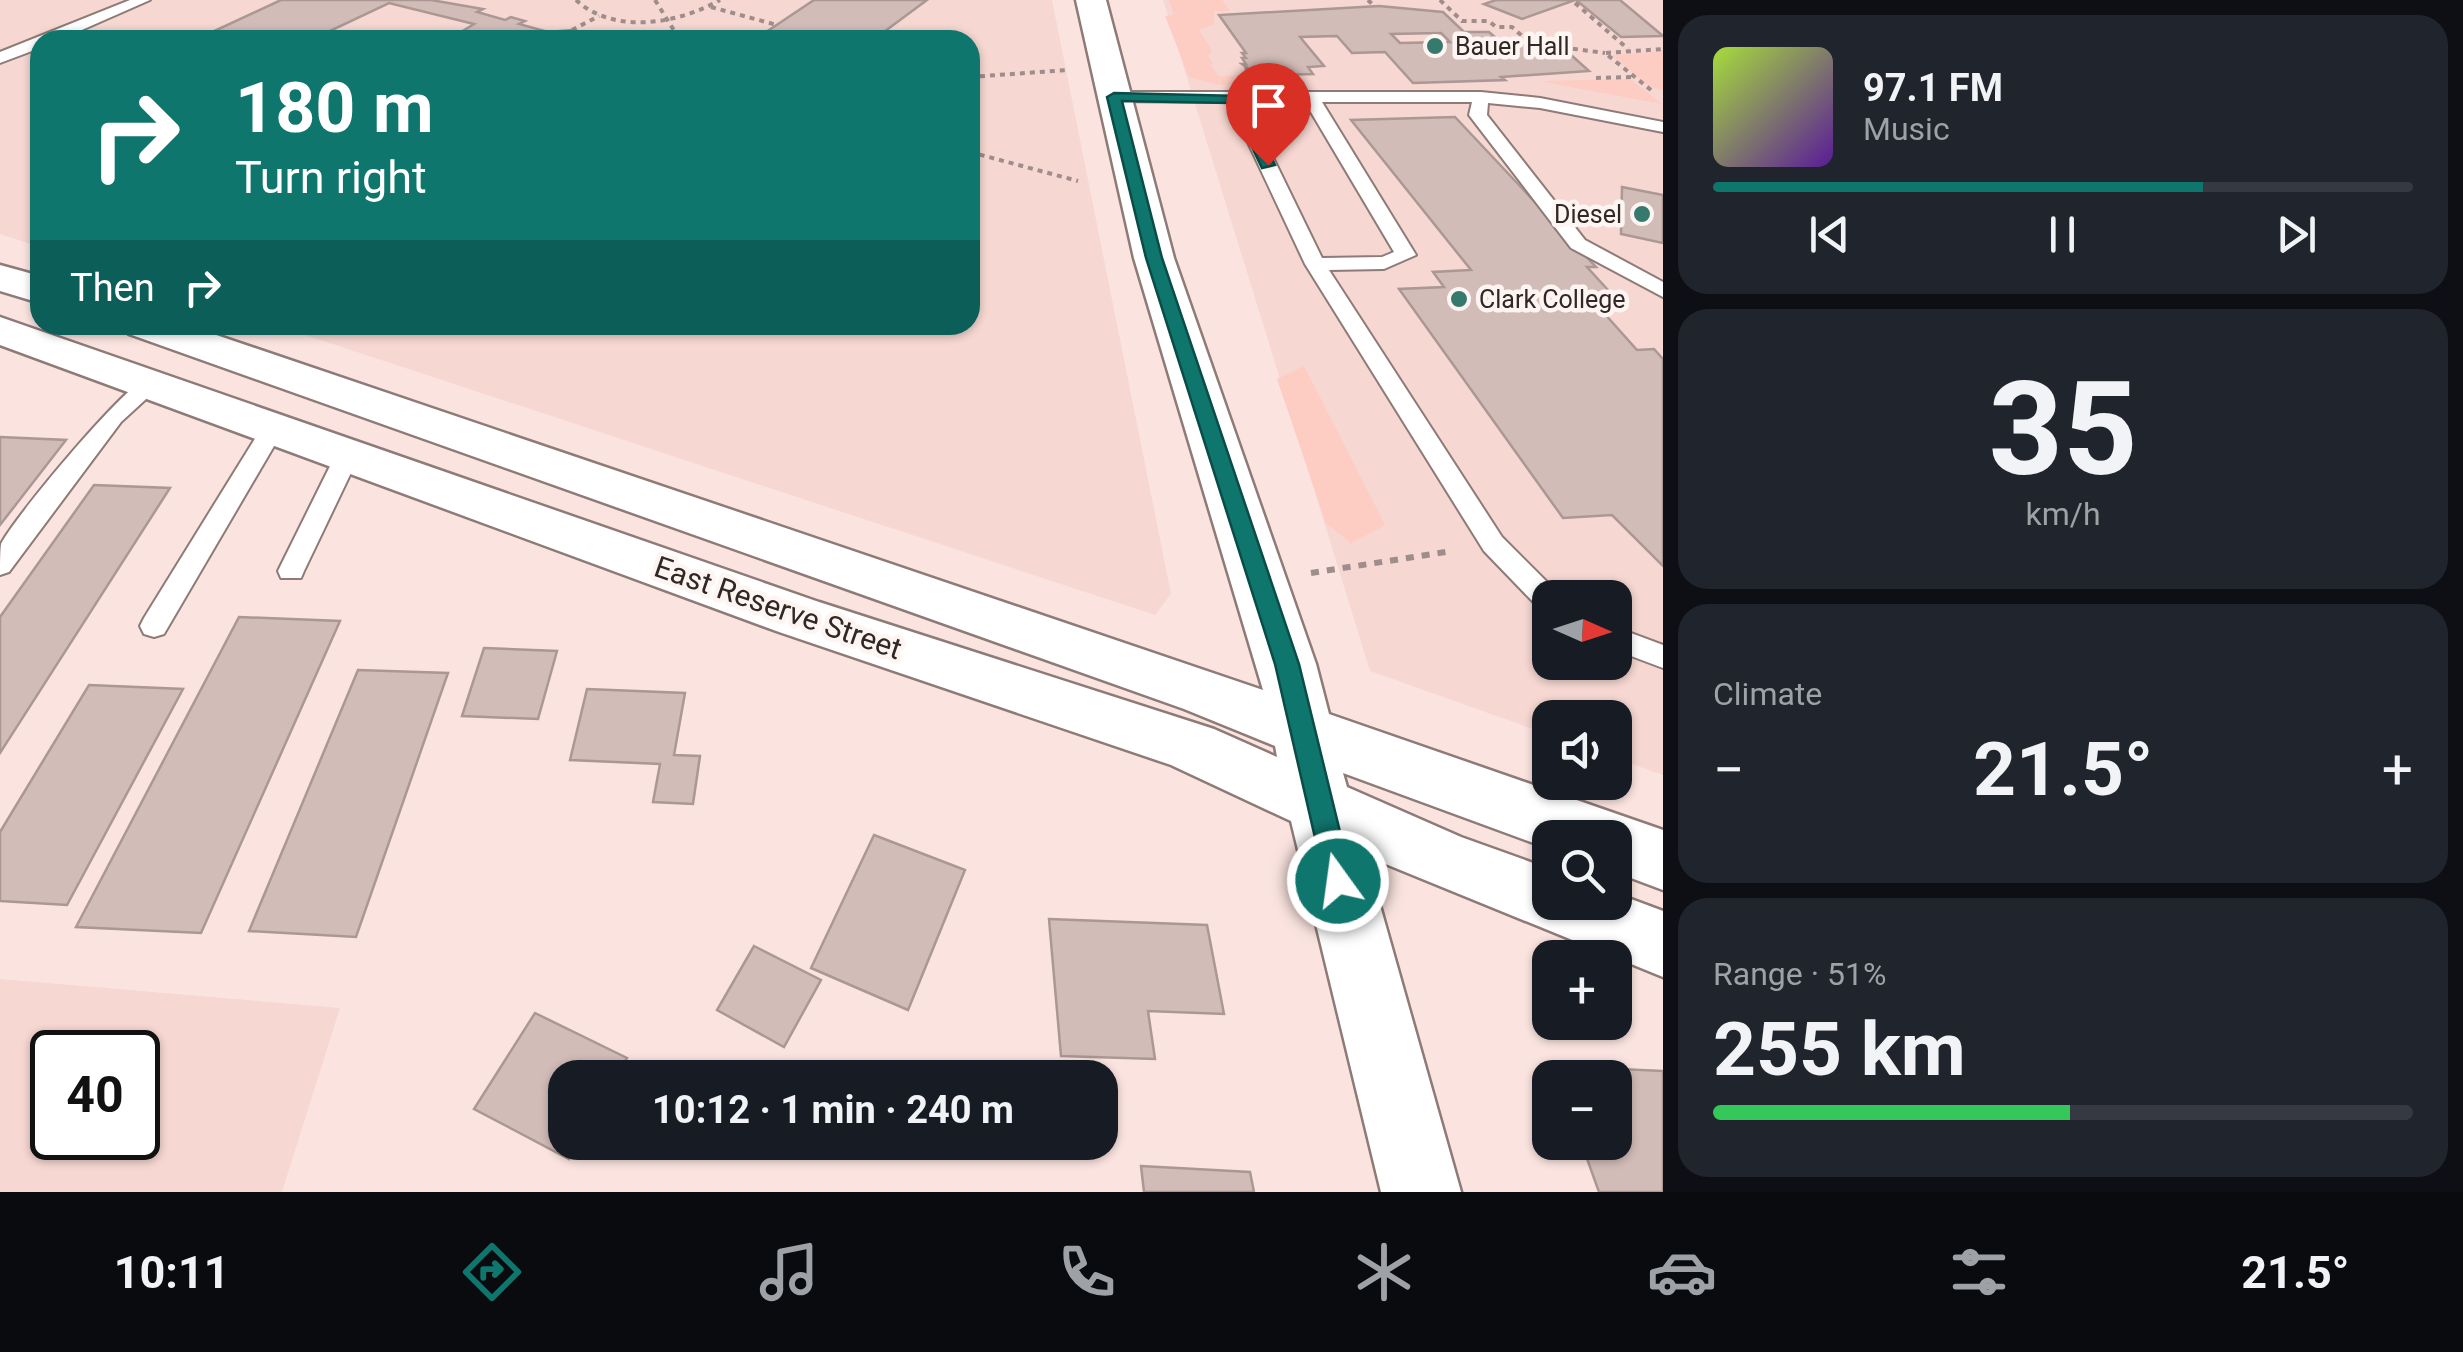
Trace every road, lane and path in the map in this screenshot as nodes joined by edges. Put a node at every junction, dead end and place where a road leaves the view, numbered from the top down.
1 (143, 0) edge
2 (576, 0) edge
3 (655, 0) edge
4 (720, 0) edge
5 (1091, 0) edge
6 (1368, 0) edge
7 (1440, 0) edge
8 (1575, 3) dead end
9 (1374, 6) dead end
10 (711, 7) junction
11 (600, 16) junction
12 (665, 19) junction
13 (1462, 21) junction
14 (1452, 22) dead end
15 (778, 25) dead end
16 (70, 30) edge
17 (572, 30) dead end
18 (673, 30) edge
19 (30, 46) edge
20 (1663, 49) edge
21 (1629, 50) junction
22 (1605, 53) junction
23 (0, 58) edge
24 (1072, 70) dead end
25 (980, 75) edge
26 (1651, 90) dead end
27 (1114, 97) junction
28 (1481, 98) junction
29 (1236, 99) junction
30 (1312, 100) junction
31 (1663, 127) edge
32 (980, 155) edge
33 (1078, 181) dead end
34 (1315, 264) junction
35 (0, 276) edge
36 (30, 286) edge
37 (1663, 290) edge
38 (0, 330) edge
39 (173, 335) edge
40 (149, 384) junction
41 (272, 428) junction
42 (348, 456) junction
43 (1493, 544) junction
44 (0, 565) edge
45 (291, 572) dead end
46 (1256, 576) junction
47 (1532, 584) edge
48 (154, 626) dead end
49 (1632, 645) edge
50 (1663, 657) edge
51 (1301, 730) junction
52 (1319, 803) junction
53 (1548, 820) edge
54 (1632, 849) edge
55 (1663, 860) edge
56 (1532, 894) edge
57 (1600, 920) edge
58 (1663, 944) edge
59 (1421, 1192) edge

1 - 16 lane
2 - 11 path
3 - 12 path
4 - 10 path
5 - 27 street
6 - 9 path
7 - 13 path
8 - 21 path
10 - 12 path
10 - 15 path
11 - 12 path
11 - 17 path
12 - 18 path
13 - 14 path
13 - 22 path
19 - 23 lane
20 - 21 path
21 - 22 path
22 - 26 path
24 - 25 path
27 - 29 lane
27 - 46 street
28 - 30 lane
28 - 31 lane
28 - 37 lane
29 - 30 lane
29 - 34 lane
30 - 34 lane
32 - 33 path
34 - 43 lane
35 - 36 street
38 - 40 street, East Reserve Street
39 - 51 street, East Reserve Street
40 - 41 street, East Reserve Street
40 - 44 lane
41 - 42 street, East Reserve Street
41 - 48 lane
42 - 45 lane
42 - 52 street, East Reserve Street
43 - 46 path
43 - 47 lane
46 - 51 street
49 - 50 lane
51 - 52 street
51 - 53 street, East Reserve Street
52 - 56 street, East Reserve Street
52 - 59 street
54 - 55 street
57 - 58 street, East Reserve Street

